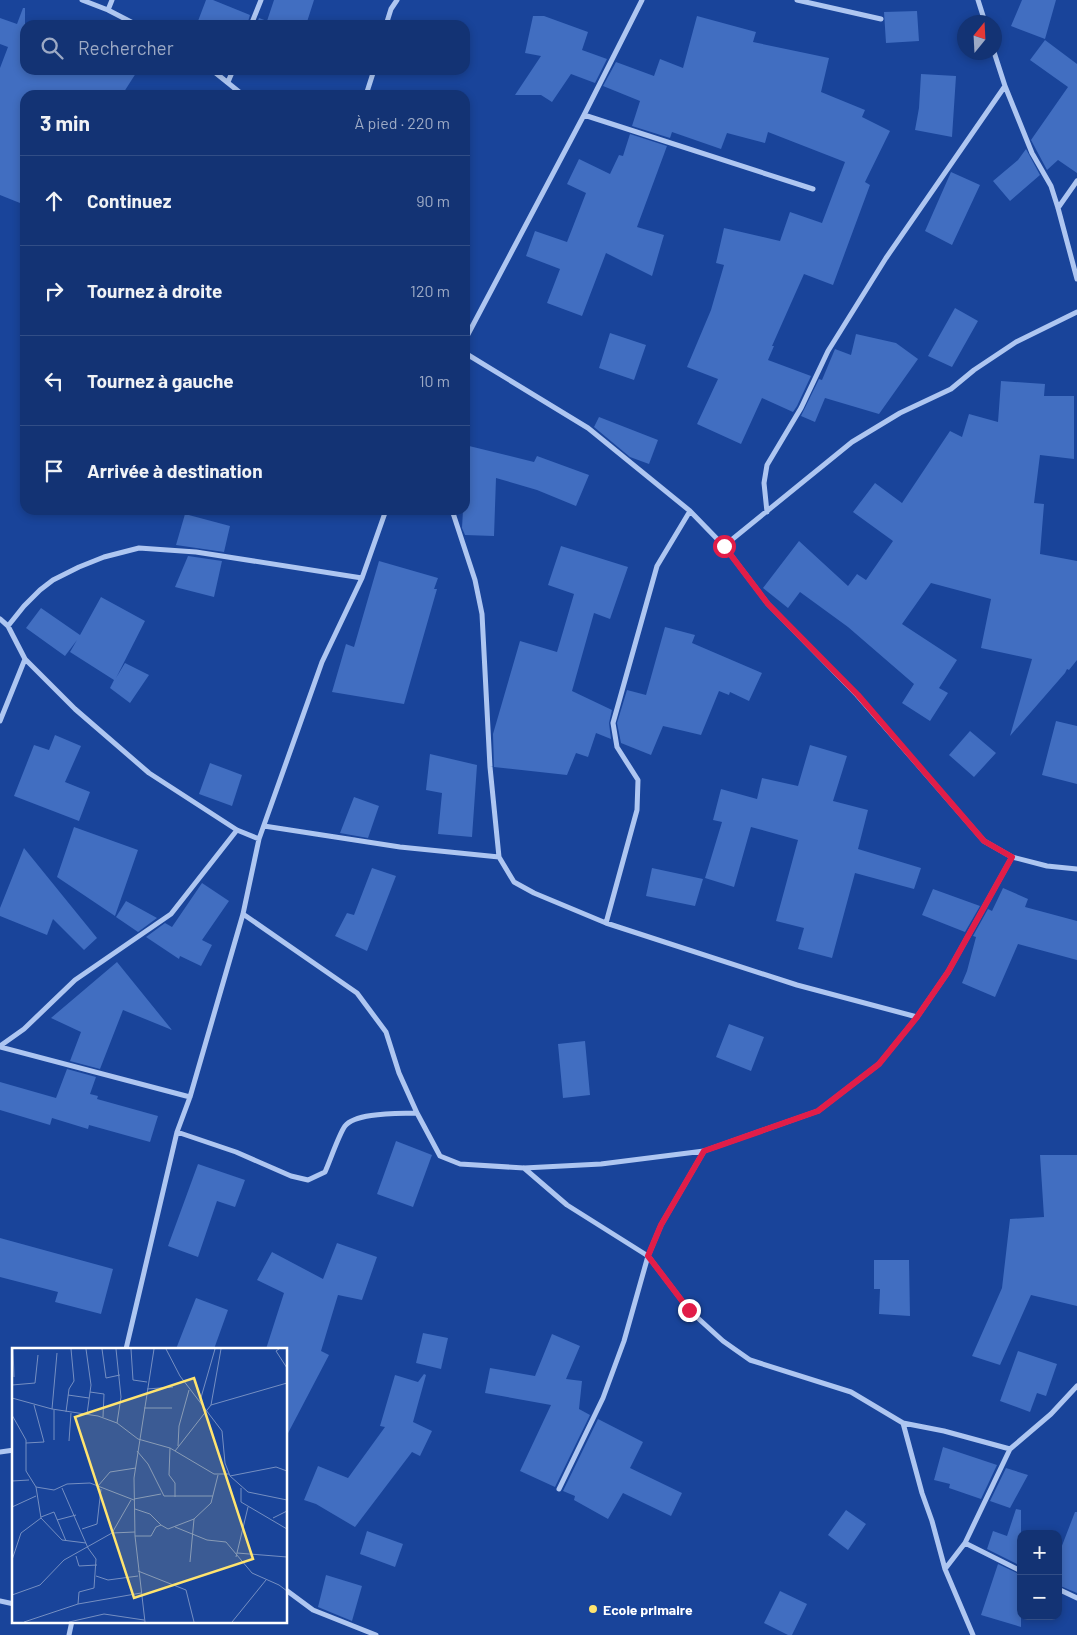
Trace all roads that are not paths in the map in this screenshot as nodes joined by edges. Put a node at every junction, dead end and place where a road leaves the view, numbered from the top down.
1 (82, 0) edge
2 (112, 0) edge
3 (261, 0) edge
4 (397, 0) edge
5 (642, 0) edge
6 (797, 0) edge
7 (978, 0) edge
8 (108, 10) junction
9 (983, 15) edge
10 (880, 19) dead end
11 (127, 20) edge
12 (253, 20) edge
13 (388, 20) edge
14 (997, 60) edge
15 (219, 75) edge
16 (231, 75) edge
17 (372, 75) edge
18 (228, 82) junction
19 (1005, 86) junction
20 (237, 90) edge
21 (368, 90) edge
22 (584, 115) junction
23 (1077, 181) edge
24 (813, 189) dead end
25 (1058, 208) junction
26 (1077, 280) edge
27 (1077, 312) edge
28 (470, 331) edge
29 (470, 356) edge
30 (690, 511) junction
31 (767, 512) junction
32 (384, 515) edge
33 (454, 515) edge
34 (724, 546) junction
35 (362, 578) junction
36 (0, 620) edge
37 (8, 626) junction
38 (25, 659) junction
39 (0, 721) edge
40 (264, 826) junction
41 (237, 830) junction
42 (259, 839) junction
43 (499, 857) junction
44 (1012, 857) junction
45 (1077, 869) edge
46 (243, 914) junction
47 (606, 923) junction
48 (917, 1017) junction
49 (0, 1047) edge
50 (190, 1097) junction
51 (417, 1113) junction
52 (177, 1132) junction
53 (704, 1151) junction
54 (524, 1168) junction
55 (648, 1256) junction
56 (126, 1348) edge
57 (1077, 1386) edge
58 (904, 1423) junction
59 (1010, 1449) junction
60 (559, 1489) dead end
61 (965, 1543) junction
62 (945, 1569) junction
63 (1017, 1569) edge
64 (288, 1591) edge
65 (1062, 1592) edge
66 (1077, 1598) edge
67 (72, 1622) edge
68 (69, 1635) edge
69 (376, 1635) edge
70 (973, 1635) edge

1 - 8 street
2 - 8 street
3 - 12 street
4 - 13 street
5 - 22 street
6 - 10 street
7 - 9 street
8 - 11 street
14 - 19 street
15 - 18 street
16 - 18 street
17 - 21 street
18 - 20 street
19 - 25 street
19 - 31 street
22 - 24 street
22 - 28 street
23 - 25 street
25 - 26 street
27 - 31 street
29 - 30 street
30 - 34 street
30 - 47 street
31 - 34 street
32 - 35 street
33 - 43 street
34 - 44 street
35 - 37 street
35 - 40 street
36 - 37 street
37 - 38 street
38 - 39 street
38 - 41 street
40 - 42 street
40 - 43 street
41 - 42 street
41 - 49 street
42 - 46 street
43 - 47 street
44 - 45 street
44 - 48 street
46 - 50 street
46 - 51 street
47 - 48 street
48 - 53 street
49 - 50 street
50 - 52 street
51 - 52 street
51 - 54 street
52 - 56 street
53 - 54 street
53 - 55 street
54 - 55 street
55 - 58 street
55 - 60 street
57 - 59 street
58 - 59 street
58 - 62 street
59 - 61 street
61 - 62 street
61 - 63 street
62 - 70 street
64 - 69 street
65 - 66 street
67 - 68 street

